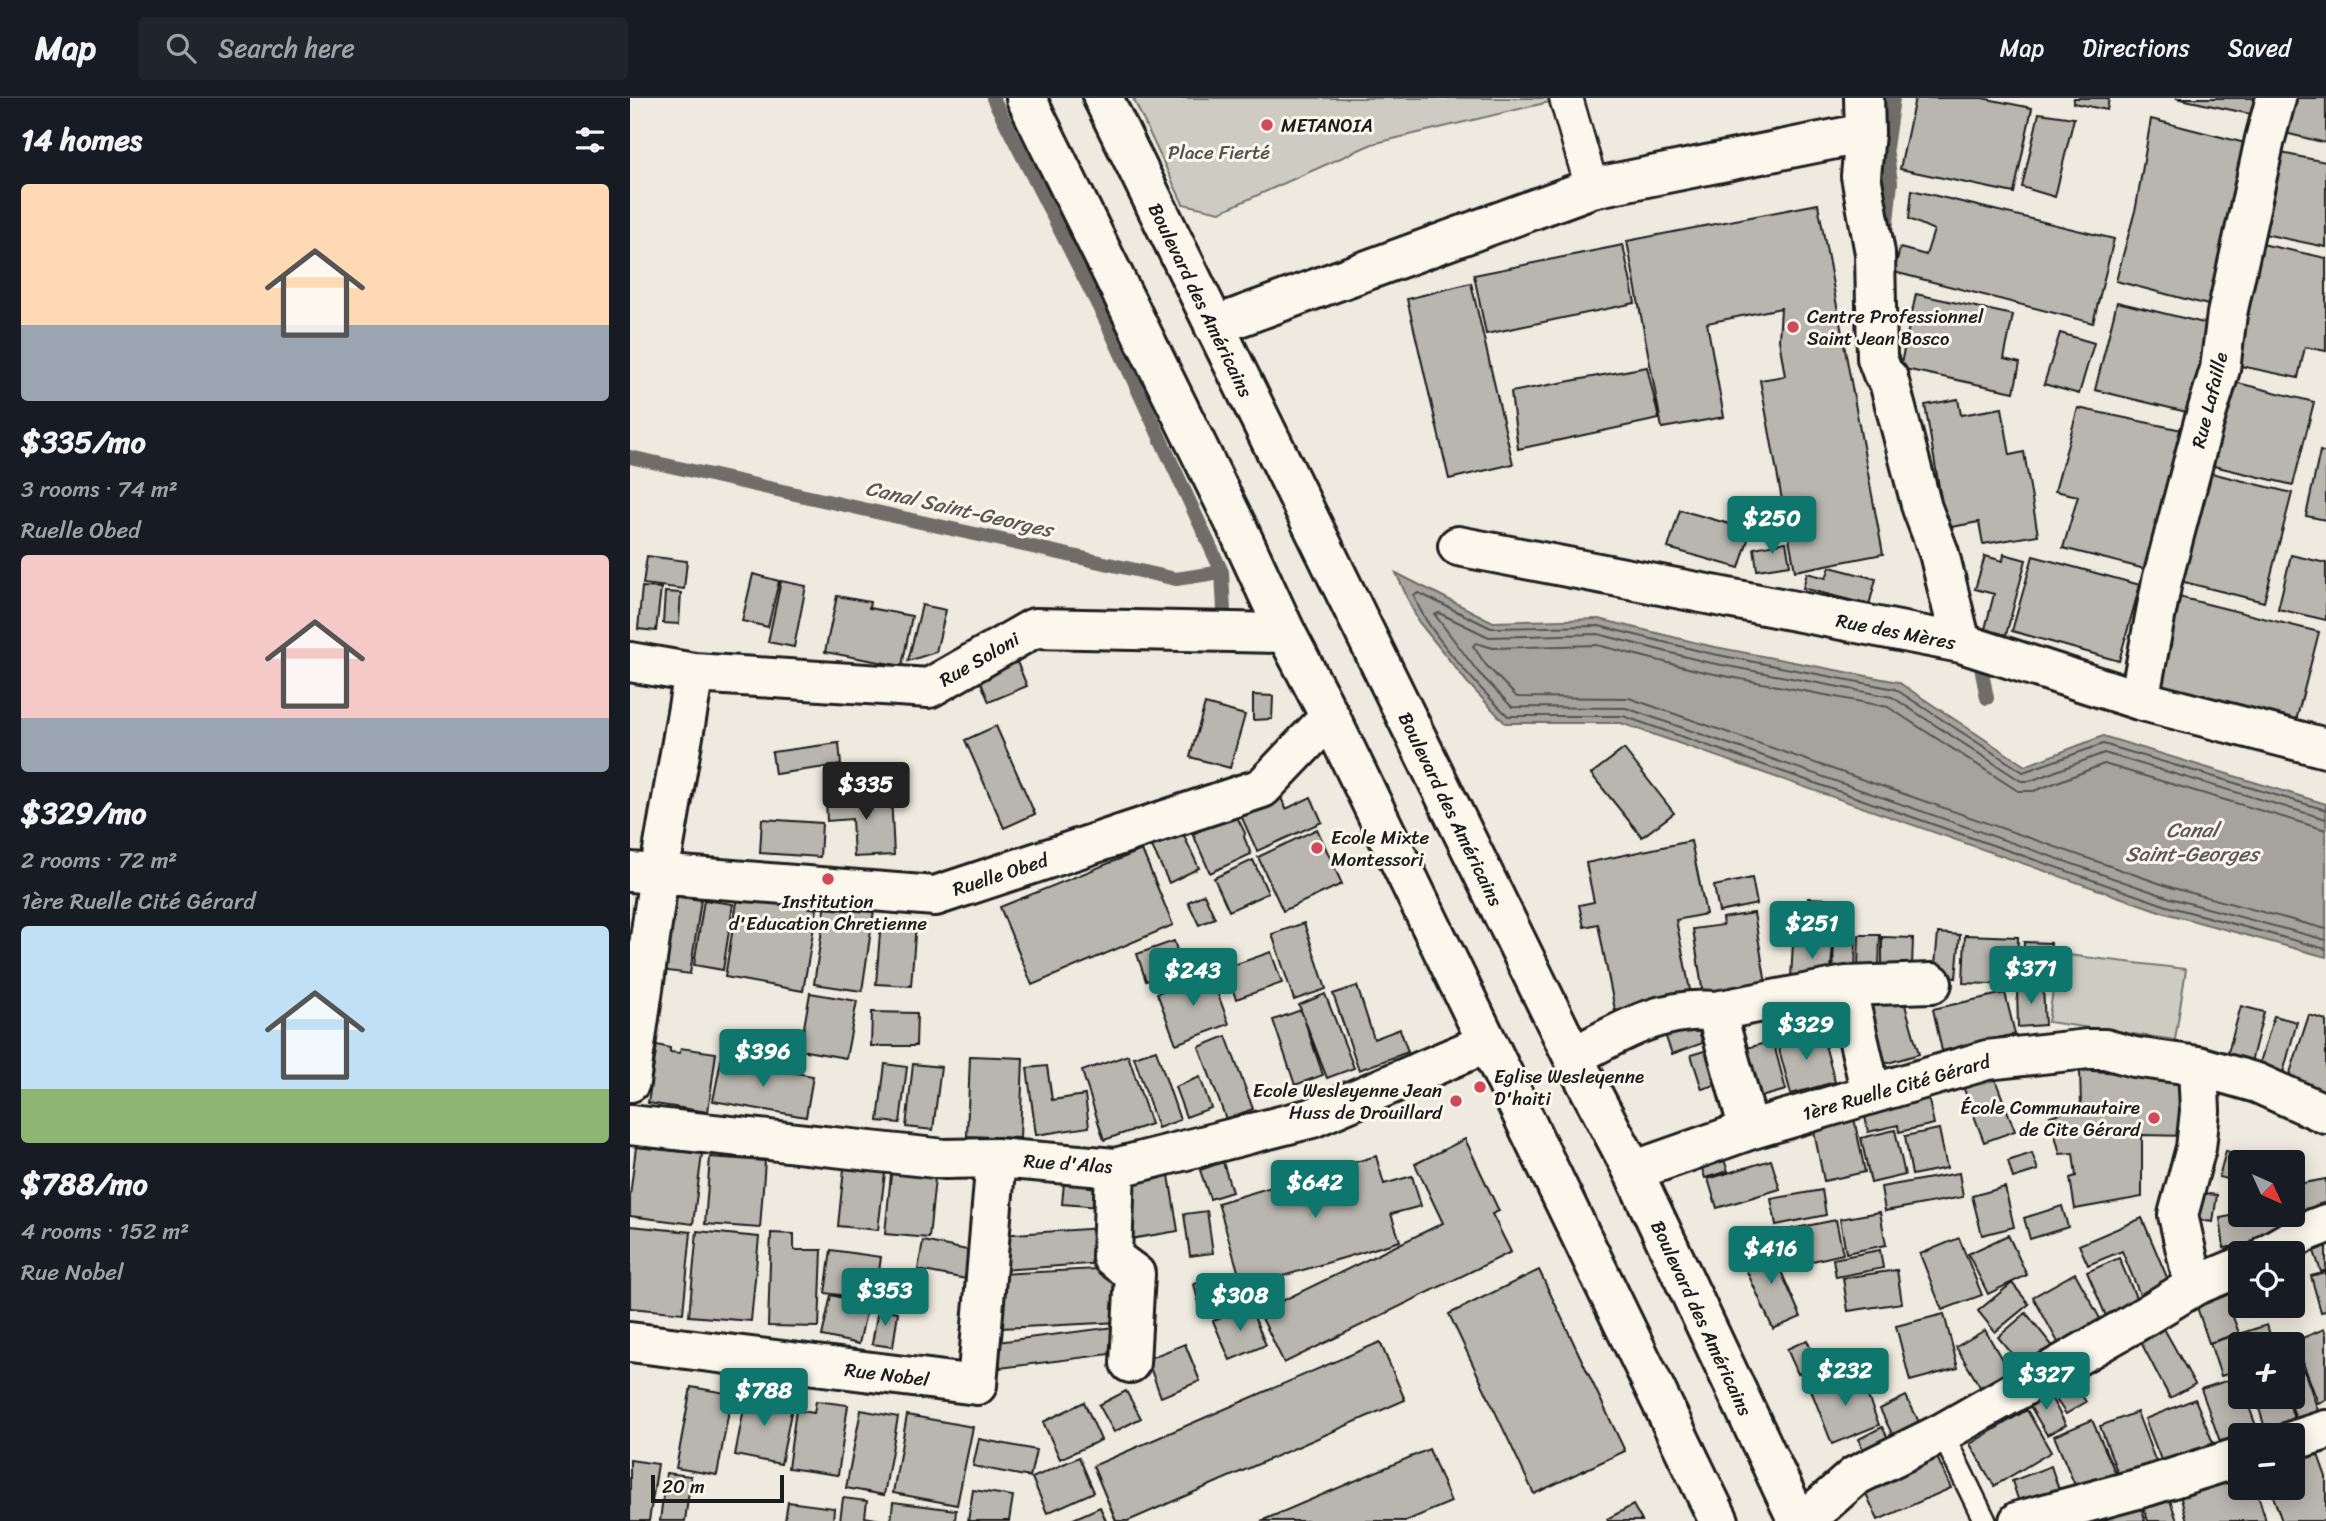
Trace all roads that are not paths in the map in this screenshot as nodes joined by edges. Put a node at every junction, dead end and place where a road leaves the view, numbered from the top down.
1 (1026, 98) edge
2 (1103, 98) edge
3 (1566, 98) edge
4 (2276, 98) edge
5 (1864, 116) edge
6 (1592, 188) junction
7 (1214, 326) junction
8 (1458, 546) dead end
9 (1286, 633) junction
10 (1961, 643) junction
11 (630, 662) edge
12 (694, 673) junction
13 (2138, 700) junction
14 (1329, 717) junction
15 (2326, 748) edge
16 (644, 873) edge
17 (1932, 983) dead end
18 (1846, 986) junction
19 (1716, 1011) junction
20 (1487, 1043) junction
21 (1573, 1057) junction
22 (2198, 1066) junction
23 (630, 1083) edge
24 (1871, 1093) junction
25 (2326, 1114) edge
26 (630, 1125) edge
27 (1749, 1130) junction
28 (996, 1158) junction
29 (1115, 1168) junction
30 (1633, 1171) junction
31 (2326, 1224) edge
32 (2290, 1241) edge
33 (2228, 1272) edge
34 (2194, 1286) junction
35 (630, 1342) edge
36 (1130, 1363) dead end
37 (2326, 1430) edge
38 (1942, 1433) junction
39 (2305, 1437) edge
40 (2228, 1461) edge
41 (1719, 1521) edge
42 (1798, 1521) edge
43 (1804, 1521) edge
44 (1985, 1521) edge
45 (2019, 1521) edge

1 - 9 street
2 - 7 street, Boulevard des Américains
3 - 6 street
4 - 13 street, Rue Lafaille
5 - 6 street
5 - 10 street
6 - 7 street
7 - 21 street, Boulevard des Américains
8 - 10 street, Rue des Mères
9 - 12 street, Rue Soloni
9 - 14 street
10 - 13 street, Rue des Mères
11 - 12 street, Rue Soloni
12 - 16 street
13 - 15 street, Rue des Mères
14 - 16 street, Ruelle Obed
14 - 20 street
16 - 23 street
17 - 18 street
18 - 19 street
18 - 24 street
19 - 21 street
19 - 27 street
20 - 29 street, Rue d'Alas
20 - 41 street
21 - 30 street, Boulevard des Américains
22 - 24 street, 1ère Ruelle Cité Gérard
22 - 25 street, 1ère Ruelle Cité Gérard
22 - 34 street
24 - 27 street, 1ère Ruelle Cité Gérard
26 - 28 street, Rue d'Alas
27 - 30 street, 1ère Ruelle Cité Gérard
28 - 29 street, Rue d'Alas
28 - 35 street, Rue Nobel
29 - 36 street
30 - 42 street, Boulevard des Américains
31 - 32 street
33 - 34 street
34 - 38 street
37 - 39 street
38 - 43 street
38 - 44 lane
40 - 45 street

